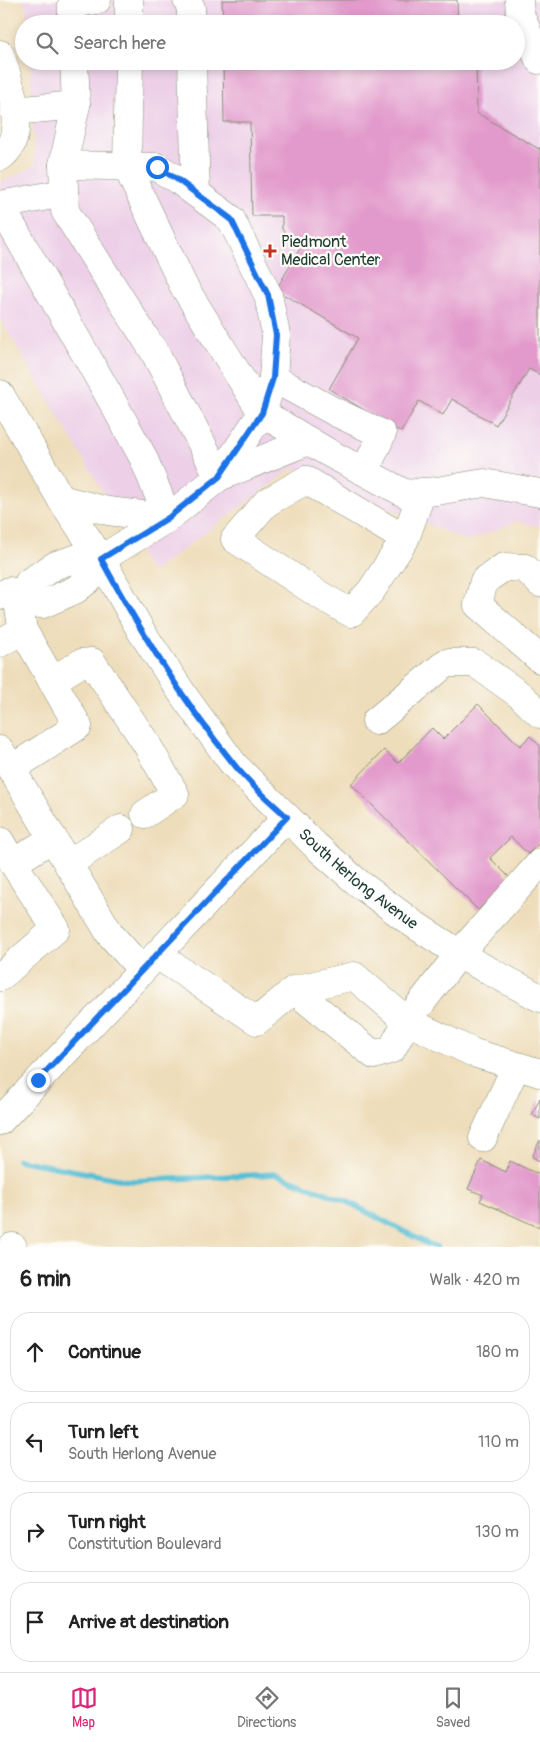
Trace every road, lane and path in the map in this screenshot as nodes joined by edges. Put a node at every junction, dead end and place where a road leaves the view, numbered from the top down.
1 (97, 0) edge
2 (129, 0) edge
3 (187, 0) edge
4 (519, 0) edge
5 (72, 15) edge
6 (129, 15) edge
7 (191, 15) edge
8 (520, 15) edge
9 (525, 26) edge
10 (0, 54) edge
11 (539, 60) dead end
12 (74, 70) edge
13 (129, 70) edge
14 (192, 70) edge
15 (4, 82) edge
16 (76, 105) junction
17 (14, 111) junction
18 (0, 157) edge
19 (63, 165) junction
20 (127, 167) junction
21 (64, 193) junction
22 (196, 193) junction
23 (0, 205) edge
24 (273, 378) junction
25 (0, 394) edge
26 (262, 413) junction
27 (308, 441) junction
28 (365, 472) junction
29 (219, 477) junction
30 (422, 492) junction
31 (540, 493) edge
32 (62, 499) junction
33 (168, 518) junction
34 (405, 539) junction
35 (101, 559) junction
36 (540, 583) edge
37 (7, 592) edge
38 (23, 630) junction
39 (0, 643) edge
40 (540, 659) edge
41 (52, 681) junction
42 (540, 714) edge
43 (376, 721) dead end
44 (6, 760) edge
45 (145, 814) dead end
46 (287, 817) junction
47 (121, 829) dead end
48 (52, 838) junction
49 (6, 852) edge
50 (540, 863) edge
51 (68, 864) junction
52 (460, 954) junction
53 (149, 962) junction
54 (0, 977) edge
55 (294, 990) junction
56 (540, 998) edge
57 (408, 1021) junction
58 (528, 1070) edge
59 (0, 1121) edge
60 (484, 1138) dead end

1 - 5 street
2 - 6 street
3 - 7 street
4 - 8 street
9 - 11 street
10 - 15 street
12 - 16 street
13 - 20 street
14 - 22 street
15 - 17 street
16 - 17 street
16 - 19 street
17 - 18 street
19 - 20 street
19 - 21 street
20 - 22 street
20 - 26 street
21 - 23 street
21 - 29 street
22 - 24 street
23 - 33 street
24 - 26 street
24 - 28 street
25 - 32 street, South Herlong Avenue
26 - 27 street
26 - 29 street
27 - 28 street
27 - 29 street
28 - 30 street
29 - 33 street
30 - 31 street
30 - 34 street
32 - 33 street
32 - 35 street, South Herlong Avenue
33 - 35 street
34 - 34 street
35 - 37 street
35 - 46 street, South Herlong Avenue
36 - 40 street
37 - 38 street
38 - 39 street
38 - 41 street
41 - 44 street
41 - 45 street
42 - 43 street
44 - 48 street
46 - 52 street, South Herlong Avenue
46 - 53 street
47 - 51 street
48 - 49 street
48 - 51 street
49 - 54 street
50 - 52 street
51 - 53 street
52 - 56 street, South Herlong Avenue
52 - 57 street
53 - 55 street
53 - 59 street
55 - 57 street
55 - 57 street
57 - 58 street
58 - 60 street

